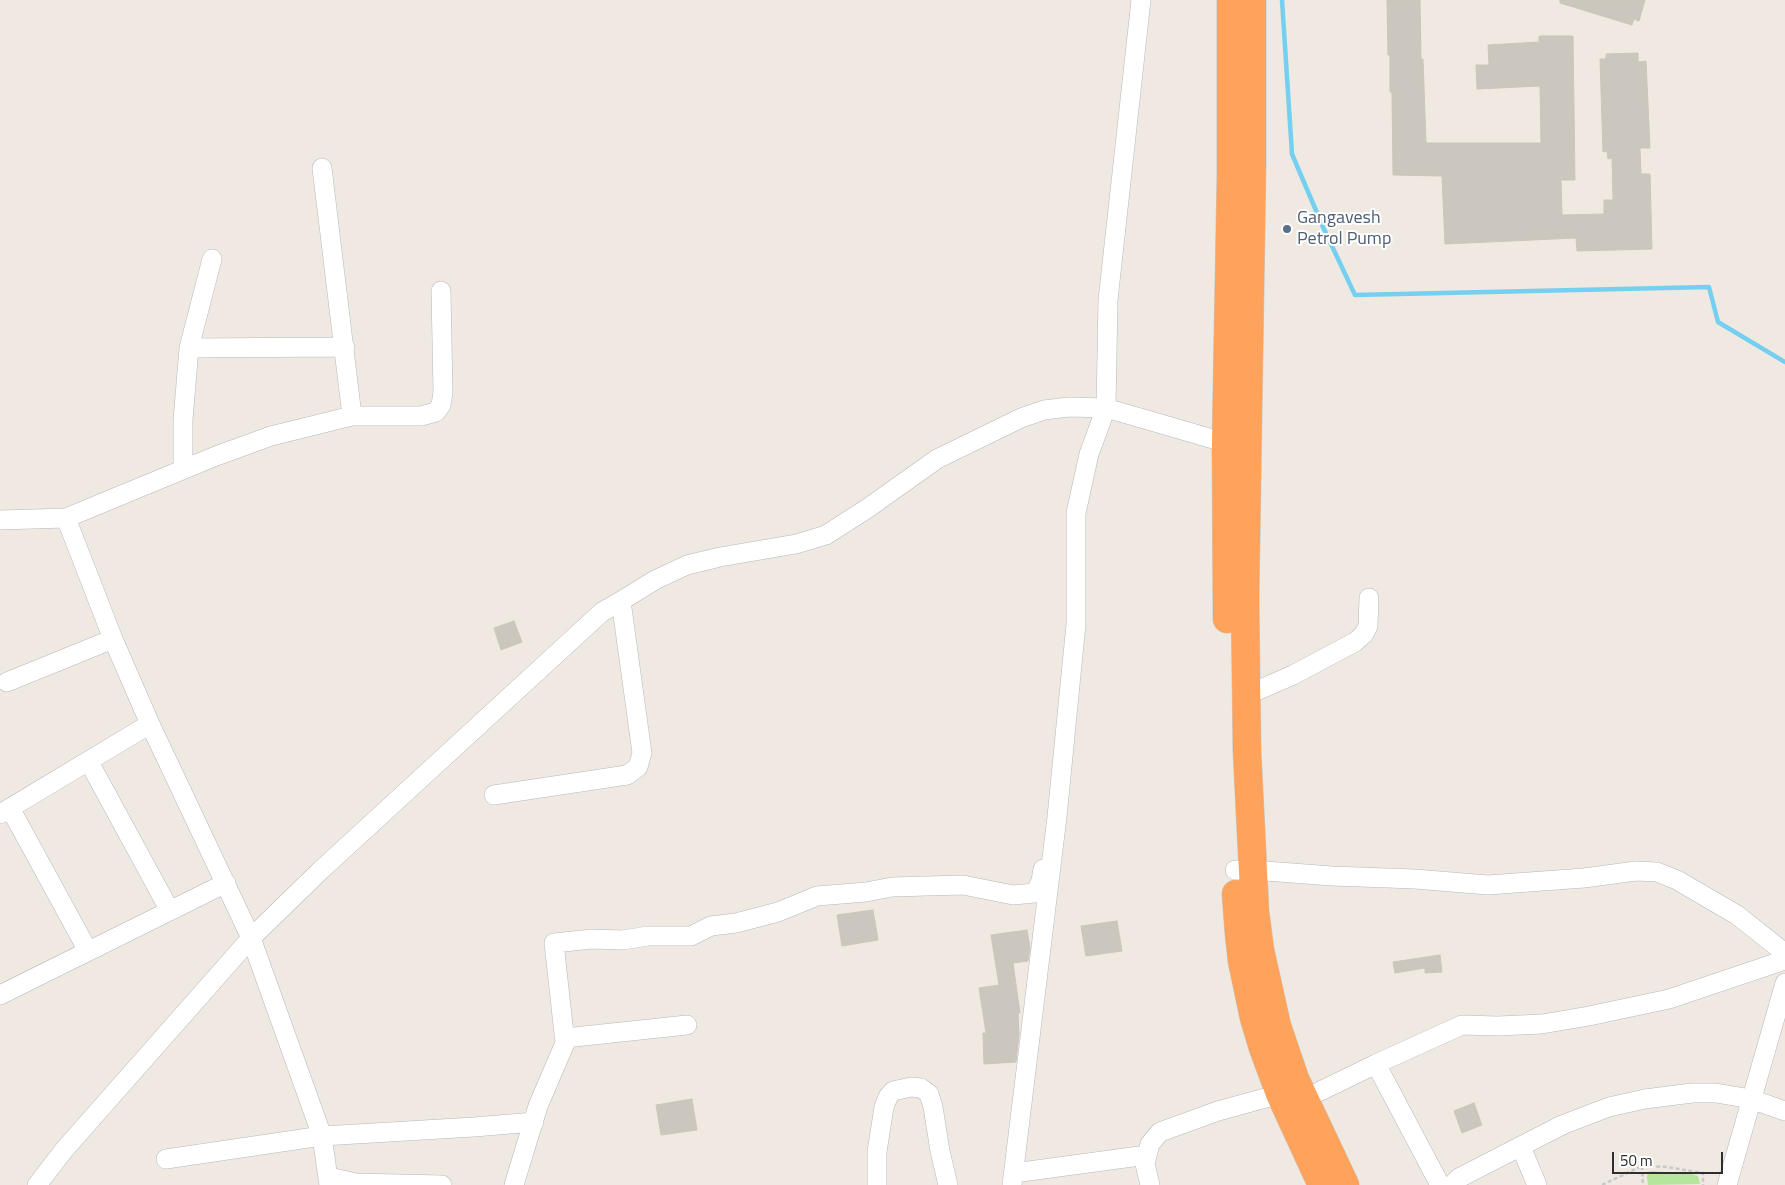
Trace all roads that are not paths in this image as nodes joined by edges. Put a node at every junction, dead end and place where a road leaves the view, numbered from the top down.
1 (1141, 0) edge
2 (1231, 0) edge
3 (1252, 0) edge
4 (322, 168) dead end
5 (212, 260) dead end
6 (441, 291) dead end
7 (345, 347) junction
8 (189, 348) junction
9 (1106, 408) junction
10 (352, 416) junction
11 (1237, 446) junction
12 (183, 468) junction
13 (66, 518) junction
14 (0, 520) edge
15 (1370, 598) dead end
16 (621, 601) junction
17 (113, 639) junction
18 (7, 682) dead end
19 (1247, 695) junction
20 (150, 724) junction
21 (89, 762) junction
22 (494, 795) dead end
23 (5, 811) edge
24 (1058, 817) junction
25 (1244, 870) junction
26 (226, 883) junction
27 (170, 911) junction
28 (252, 938) junction
29 (88, 951) junction
30 (1785, 953) edge
31 (1785, 960) edge
32 (1785, 982) edge
33 (0, 995) edge
34 (688, 1025) dead end
35 (565, 1038) junction
36 (1376, 1064) junction
37 (1292, 1097) junction
38 (1751, 1099) junction
39 (1785, 1111) edge
40 (534, 1122) junction
41 (322, 1136) junction
42 (1521, 1147) junction
43 (1147, 1155) junction
44 (166, 1159) dead end
45 (1013, 1179) edge
46 (329, 1181) edge
47 (37, 1185) edge
48 (442, 1185) edge
49 (514, 1185) edge
50 (877, 1185) edge
51 (948, 1185) edge
52 (1150, 1185) edge
53 (1322, 1185) edge
54 (1345, 1185) edge
55 (1440, 1185) edge
56 (1452, 1185) edge
57 (1537, 1185) edge
58 (1727, 1185) edge

1 - 9 street
2 - 11 highway
3 - 11 highway
4 - 7 street
5 - 8 street
6 - 10 street
7 - 8 street
7 - 10 street
8 - 12 street
9 - 11 street
9 - 16 street
9 - 24 street
10 - 12 street
11 - 19 highway
11 - 25 highway
12 - 13 street
13 - 14 street
13 - 17 street
15 - 19 street
16 - 22 street
16 - 28 street
17 - 18 street
17 - 20 street
19 - 25 highway
20 - 21 street
20 - 26 street
21 - 23 street
21 - 27 street
23 - 29 street
24 - 35 street
24 - 45 street
25 - 30 street
25 - 37 highway
26 - 27 street
26 - 28 street
27 - 29 street
28 - 41 street
28 - 47 street
29 - 33 street
31 - 36 street
32 - 38 street
34 - 35 street
35 - 40 street
36 - 37 street
36 - 55 street
37 - 43 street
37 - 53 highway
37 - 54 highway
38 - 39 street
38 - 42 street
38 - 58 street
40 - 41 street
40 - 49 street
41 - 44 street
41 - 46 street
42 - 56 street
42 - 57 street
43 - 45 street
43 - 52 street
46 - 48 street
50 - 51 street

